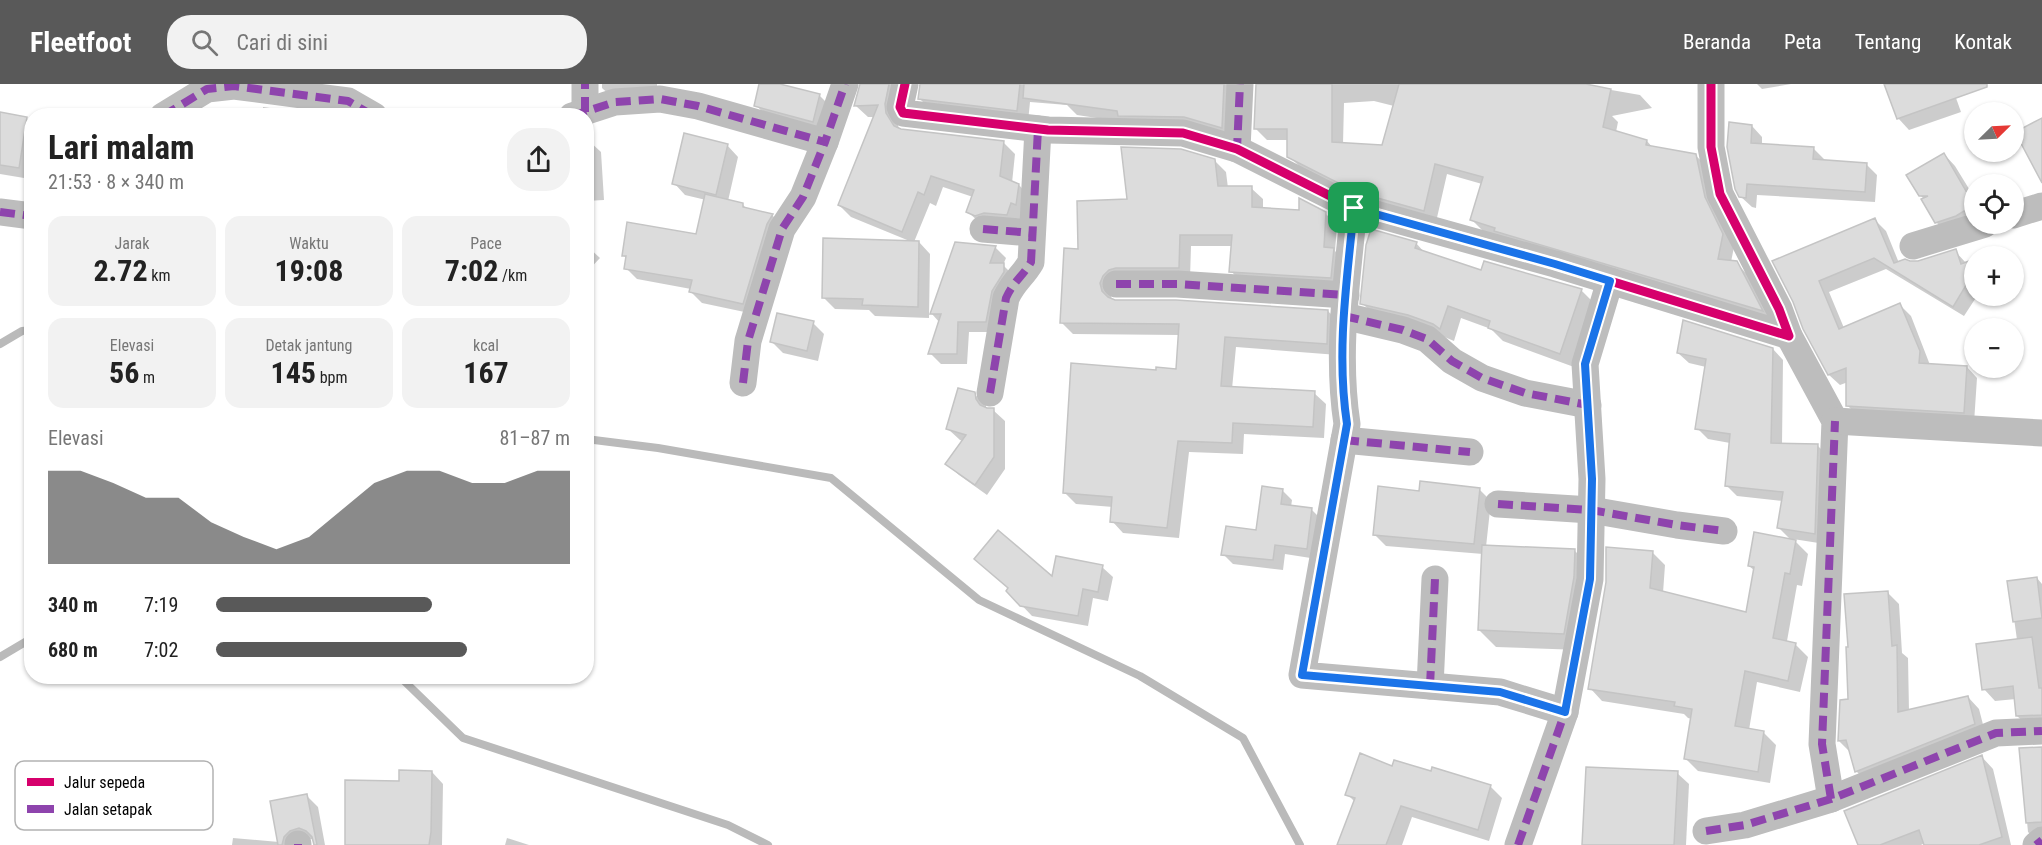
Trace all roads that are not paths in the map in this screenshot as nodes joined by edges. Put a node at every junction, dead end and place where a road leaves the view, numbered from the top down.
1 (585, 84) edge
2 (845, 84) edge
3 (905, 84) edge
4 (1240, 84) edge
5 (1711, 84) edge
6 (349, 92) edge
7 (176, 108) edge
8 (366, 108) edge
9 (580, 108) edge
10 (594, 109) edge
11 (1038, 129) junction
12 (825, 142) junction
13 (1237, 149) junction
14 (2042, 206) edge
15 (1354, 208) junction
16 (0, 212) edge
17 (2024, 212) edge
18 (24, 215) edge
19 (982, 229) dead end
20 (1964, 230) edge
21 (1032, 233) junction
22 (1913, 246) dead end
23 (1610, 281) junction
24 (1116, 284) dead end
25 (1345, 305) junction
26 (1789, 336) junction
27 (743, 383) dead end
28 (990, 393) dead end
29 (1588, 405) junction
30 (1835, 421) junction
31 (2042, 434) edge
32 (1344, 440) junction
33 (1470, 452) dead end
34 (1498, 504) dead end
35 (1591, 510) junction
36 (1724, 531) dead end
37 (1435, 579) dead end
38 (1430, 686) junction
39 (1565, 712) junction
40 (2042, 731) edge
41 (1831, 799) junction
42 (1706, 831) dead end
43 (2042, 840) edge
44 (1518, 845) edge
45 (2036, 845) edge

1 - 9 street
2 - 12 street
3 - 11 street
4 - 13 street
5 - 26 street
6 - 7 street
6 - 8 street
10 - 12 street
11 - 13 street
11 - 21 street
12 - 27 street
13 - 15 street
14 - 17 street
15 - 23 street
15 - 25 street
16 - 18 street
19 - 21 street
20 - 22 street
21 - 28 street
23 - 26 street
23 - 29 street
24 - 25 street
25 - 29 street
25 - 32 street
26 - 30 street
29 - 35 street
30 - 31 street
30 - 41 street
32 - 33 street
32 - 38 street
34 - 35 street
35 - 36 street
35 - 39 street
37 - 38 street
38 - 39 street
39 - 44 street
40 - 41 street
41 - 42 street
43 - 45 street

